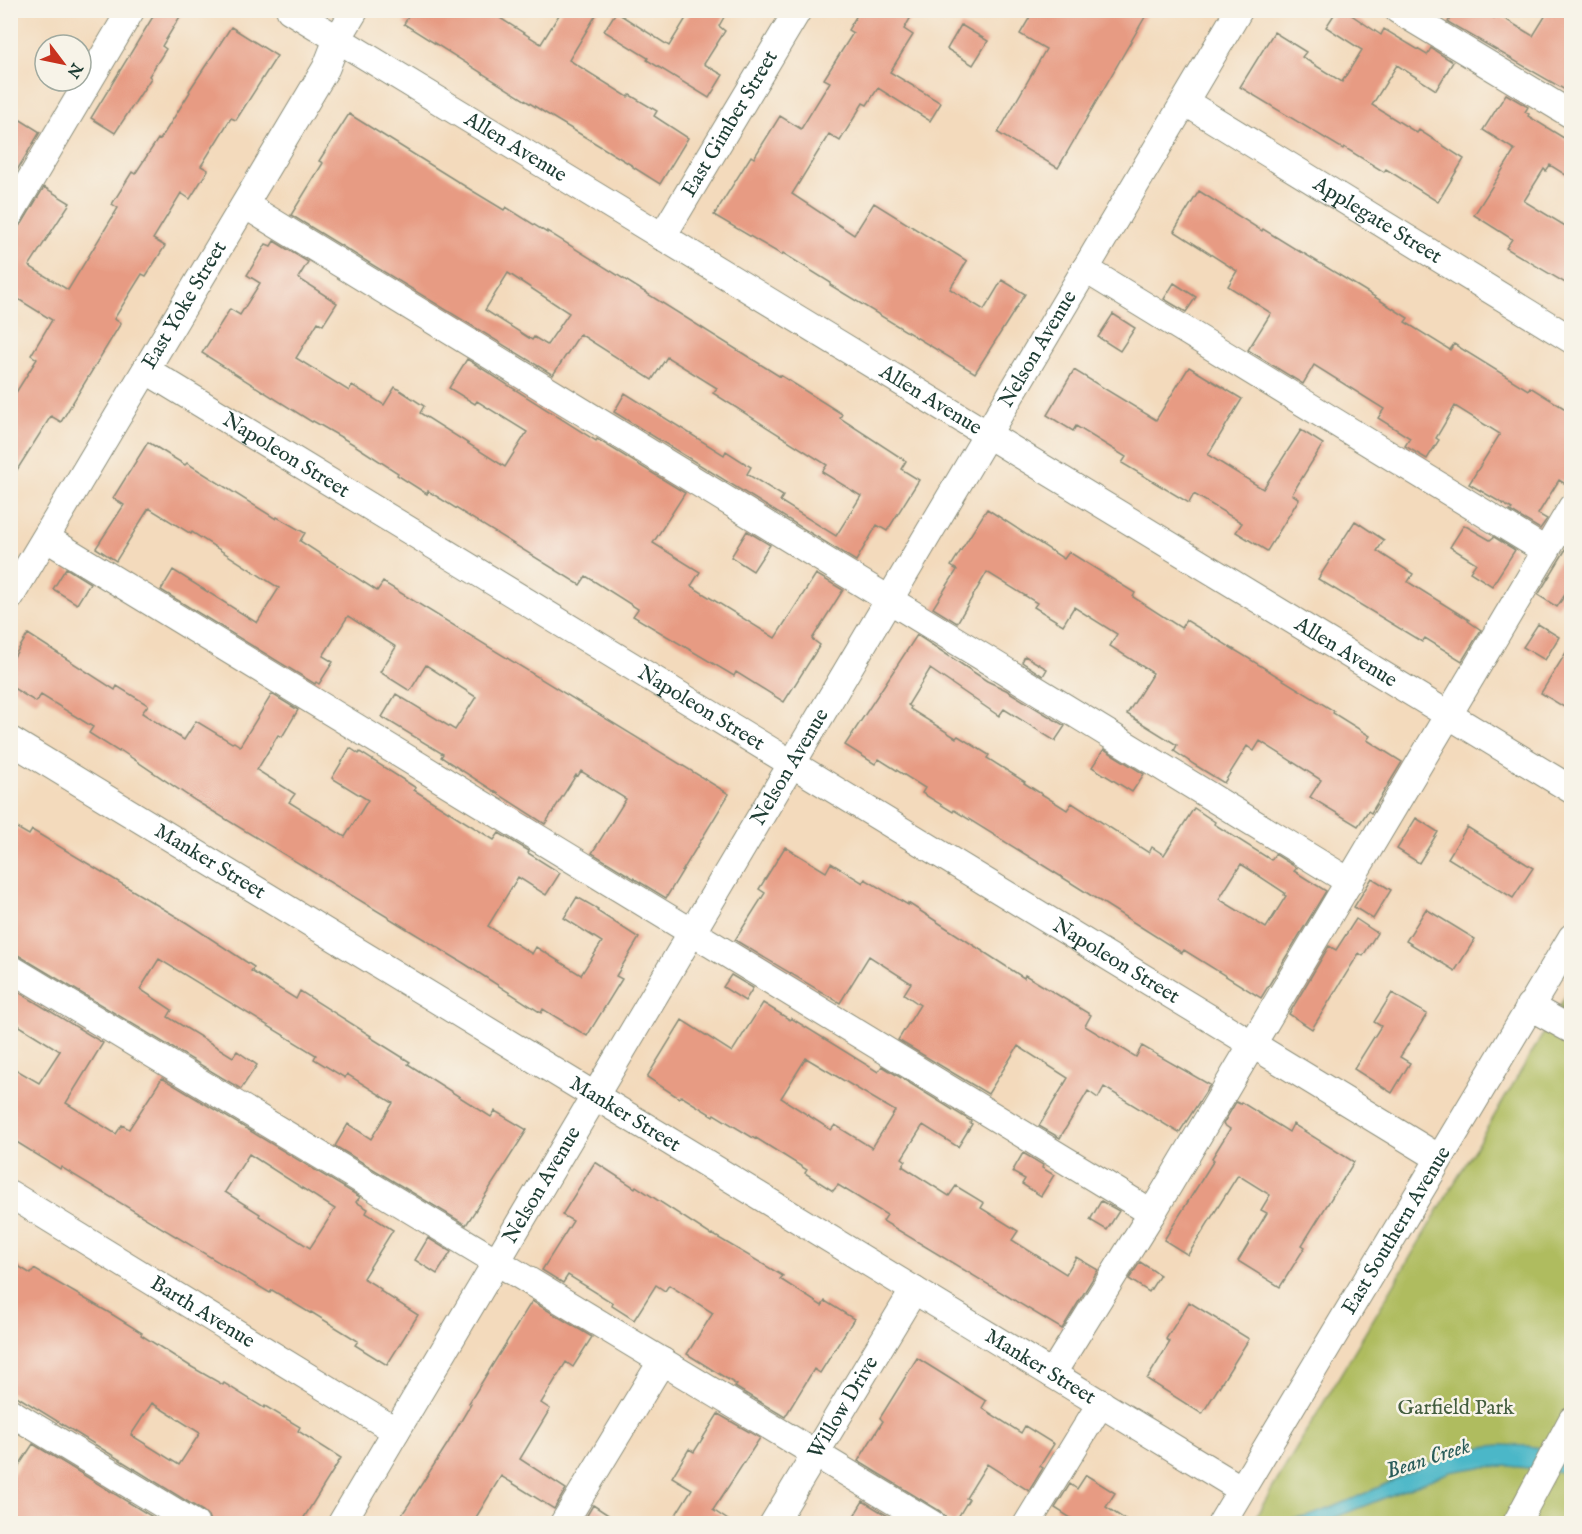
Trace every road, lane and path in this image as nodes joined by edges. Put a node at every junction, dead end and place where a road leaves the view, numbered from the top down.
1 (131, 10) edge
2 (290, 10) edge
3 (355, 10) edge
4 (798, 10) edge
5 (1239, 10) edge
6 (1398, 10) edge
7 (338, 40) junction
8 (1185, 102) junction
9 (1572, 115) edge
10 (245, 205) junction
11 (10, 214) edge
12 (662, 237) junction
13 (1085, 269) junction
14 (1572, 339) edge
15 (146, 370) junction
16 (987, 435) junction
17 (1572, 507) edge
18 (46, 538) junction
19 (1546, 551) junction
20 (10, 597) edge
21 (889, 600) junction
22 (1449, 716) junction
23 (10, 740) edge
24 (792, 764) junction
25 (1572, 790) edge
26 (1350, 882) junction
27 (692, 932) junction
28 (1572, 937) edge
29 (10, 968) edge
30 (1529, 1006) junction
31 (1572, 1030) edge
32 (1253, 1045) junction
33 (595, 1096) junction
34 (1438, 1158) junction
35 (10, 1194) edge
36 (1152, 1213) junction
37 (497, 1261) junction
38 (914, 1290) junction
39 (663, 1361) junction
40 (1052, 1374) junction
41 (1101, 1403) junction
42 (10, 1412) edge
43 (1572, 1420) edge
44 (396, 1431) junction
45 (816, 1454) junction
46 (1241, 1489) junction
47 (1520, 1516) edge
48 (1224, 1518) edge
49 (195, 1524) edge
50 (341, 1524) edge
51 (562, 1524) edge
52 (773, 1524) edge
53 (932, 1524) edge
54 (1027, 1524) edge

1 - 11 street
2 - 7 street, Allen Avenue
3 - 7 street, East Yoke Street
4 - 12 street, East Gimber Street
5 - 8 street, Nelson Avenue
6 - 9 street
7 - 10 street, East Yoke Street
7 - 12 street, Allen Avenue
8 - 13 street, Nelson Avenue
8 - 14 street, Applegate Street
10 - 15 street, East Yoke Street
10 - 21 street
12 - 16 street, Allen Avenue
13 - 16 street, Nelson Avenue
13 - 19 street
15 - 18 street, East Yoke Street
15 - 24 street, Napoleon Street
16 - 21 street, Nelson Avenue
16 - 22 street, Allen Avenue
17 - 19 street
18 - 20 street, East Yoke Street
18 - 27 street
19 - 22 street
21 - 24 street, Nelson Avenue
21 - 26 street
22 - 25 street, Allen Avenue
22 - 26 street
23 - 33 street, Manker Street
24 - 27 street, Nelson Avenue
24 - 32 street, Napoleon Street
26 - 32 street
27 - 33 street, Nelson Avenue
27 - 36 street
28 - 30 street, East Southern Avenue
29 - 37 street
30 - 31 street
30 - 34 street, East Southern Avenue
32 - 34 street, Napoleon Street
32 - 36 street
33 - 37 street, Nelson Avenue
33 - 38 street, Manker Street
34 - 46 street, East Southern Avenue
35 - 44 street, Barth Avenue
36 - 40 street
37 - 39 street
37 - 44 street, Nelson Avenue
38 - 40 street, Manker Street
38 - 45 street, Willow Drive
39 - 45 street
39 - 51 street
40 - 41 street, Manker Street
41 - 46 street, Manker Street
41 - 54 street
42 - 49 street
43 - 47 street
44 - 50 street, Nelson Avenue
45 - 52 street, Willow Drive
45 - 53 street
46 - 48 street, East Southern Avenue

